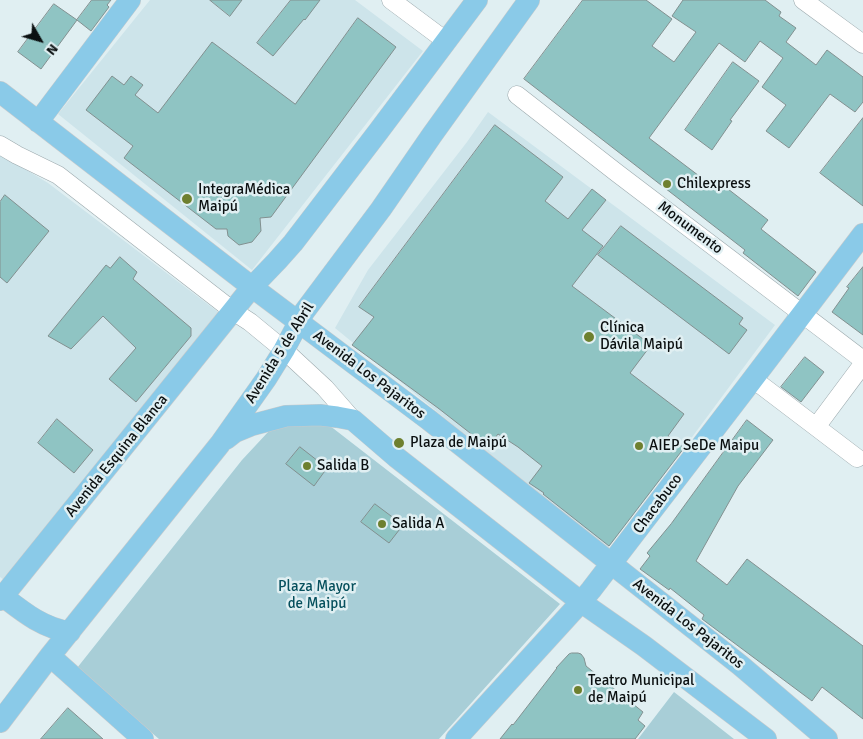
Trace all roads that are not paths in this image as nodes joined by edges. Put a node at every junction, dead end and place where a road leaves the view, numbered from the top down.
1 (130, 0) edge
2 (391, 0) edge
3 (476, 0) edge
4 (530, 0) edge
5 (803, 0) edge
6 (446, 41) junction
7 (862, 42) edge
8 (0, 92) edge
9 (517, 95) dead end
10 (38, 122) junction
11 (0, 144) edge
12 (863, 234) edge
13 (252, 286) junction
14 (233, 311) junction
15 (803, 314) junction
16 (298, 322) junction
17 (284, 350) junction
18 (863, 360) edge
19 (863, 364) edge
20 (753, 379) junction
21 (353, 420) junction
22 (816, 427) junction
23 (220, 444) junction
24 (857, 458) dead end
25 (612, 564) junction
26 (1, 597) edge
27 (581, 602) junction
28 (70, 632) junction
29 (50, 656) junction
30 (0, 722) edge
31 (143, 739) edge
32 (456, 739) edge
33 (766, 739) edge
34 (827, 739) edge

1 - 10 main road
2 - 6 street
3 - 6 main road
4 - 16 main road, Avenida 5 de Abril
5 - 7 street
6 - 13 main road
8 - 10 main road, Avenida Los Pajaritos
9 - 15 street, Monumento
10 - 13 main road, Avenida Los Pajaritos
11 - 14 street
12 - 15 main road, Chacabuco
13 - 14 main road
13 - 16 main road, Avenida Los Pajaritos
14 - 17 street
14 - 26 main road, Avenida Esquina Blanca
15 - 18 street, Monumento
15 - 20 main road, Chacabuco
16 - 17 main road, Avenida 5 de Abril
16 - 25 main road, Avenida Los Pajaritos
17 - 21 street
17 - 23 main road, Avenida 5 de Abril
19 - 22 street
20 - 22 street
20 - 25 main road, Chacabuco
21 - 23 main road
21 - 27 main road
22 - 24 street
23 - 28 main road, Avenida 5 de Abril
25 - 27 main road, Chacabuco
25 - 34 main road, Avenida Los Pajaritos
26 - 28 main road
27 - 32 main road, Chacabuco
27 - 33 main road
28 - 29 main road, Avenida 5 de Abril
29 - 30 main road, Avenida 5 de Abril
29 - 31 main road

